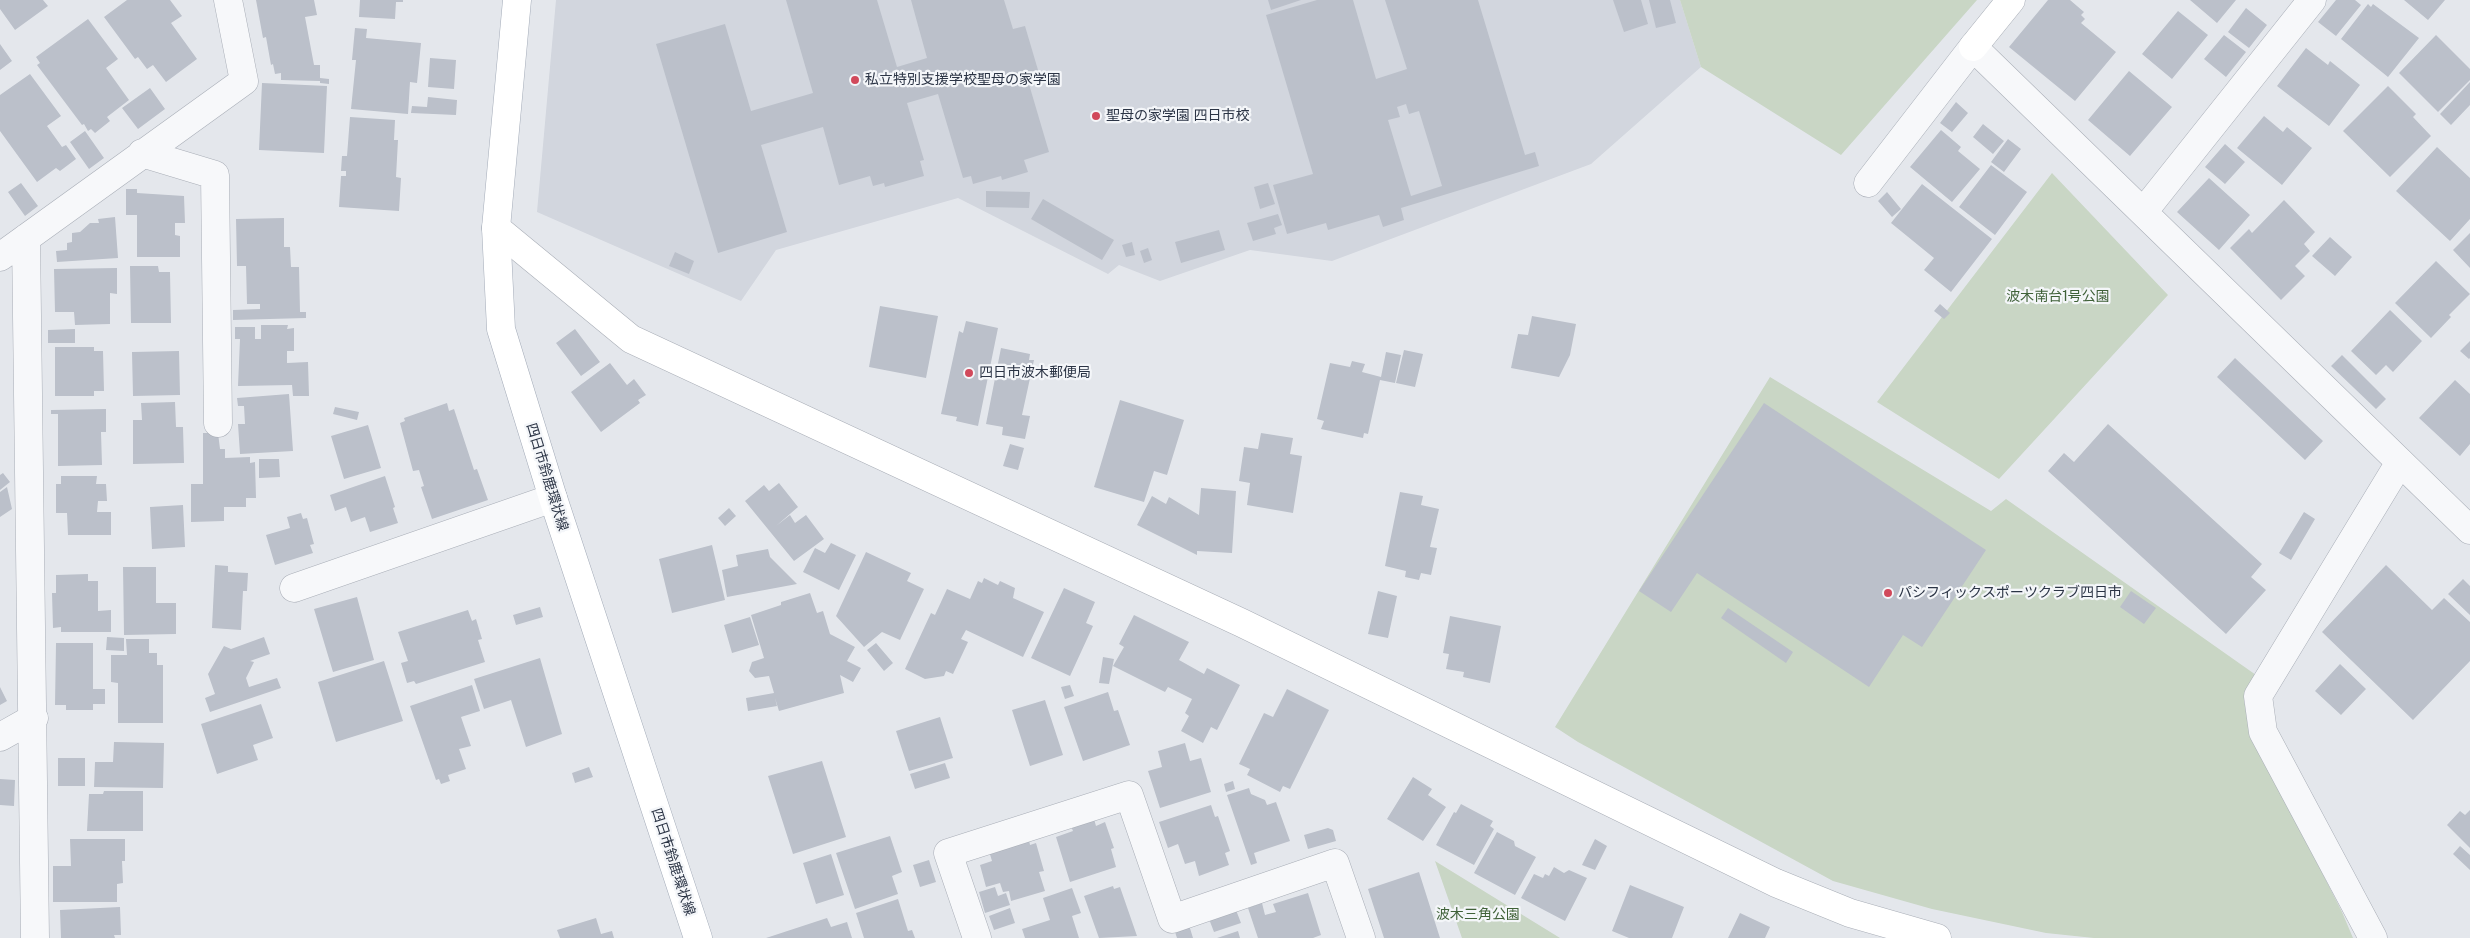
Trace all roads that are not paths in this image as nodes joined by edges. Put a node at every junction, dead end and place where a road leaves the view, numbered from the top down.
1 (228, 0) edge
2 (517, 0) edge
3 (2011, 0) edge
4 (2312, 0) edge
5 (1972, 47) junction
6 (142, 153) junction
7 (1868, 183) dead end
8 (2144, 211) junction
9 (496, 228) junction
10 (26, 238) junction
11 (0, 257) edge
12 (218, 423) dead end
13 (2400, 462) junction
14 (553, 498) junction
15 (2470, 530) edge
16 (294, 588) dead end
17 (34, 718) junction
18 (0, 738) edge
19 (35, 938) edge
20 (698, 938) edge
21 (977, 938) edge
22 (1361, 938) edge
23 (1937, 938) edge
24 (2373, 938) edge

1 - 6 street
2 - 9 street, 四日市鈴鹿環状線
3 - 5 street
4 - 8 street
5 - 7 street
5 - 8 street
6 - 10 street
6 - 12 street
8 - 13 street
9 - 14 street, 四日市鈴鹿環状線
9 - 23 street
10 - 11 street
10 - 17 street
13 - 15 street
13 - 24 street
14 - 16 street
14 - 20 street, 四日市鈴鹿環状線
17 - 18 street
17 - 19 street
21 - 22 street

